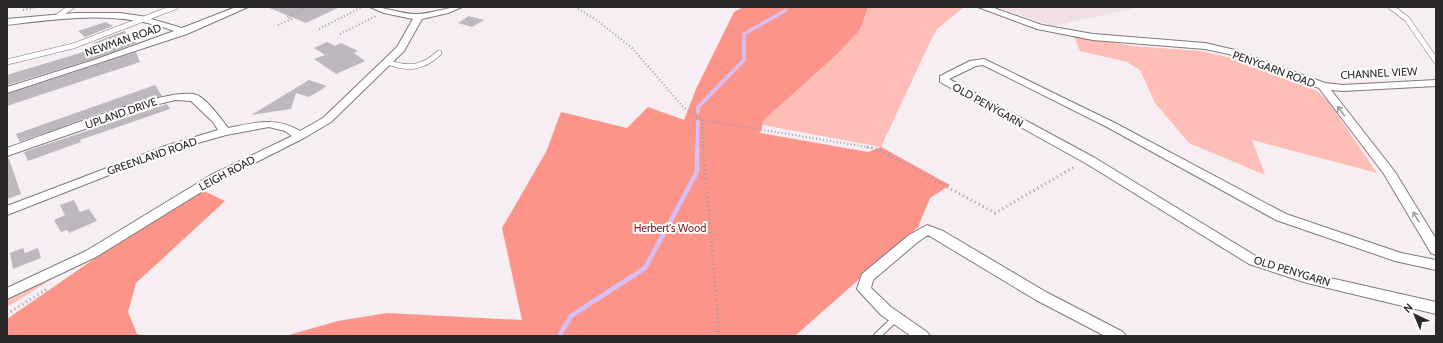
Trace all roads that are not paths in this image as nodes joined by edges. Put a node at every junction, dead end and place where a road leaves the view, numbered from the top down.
1 (71, 7) edge
2 (175, 7) edge
3 (244, 7) edge
4 (374, 7) edge
5 (458, 7) edge
6 (982, 7) edge
7 (1391, 7) edge
8 (58, 16) junction
9 (145, 18) junction
10 (418, 18) junction
11 (7, 22) edge
12 (184, 32) junction
13 (439, 53) dead end
14 (1436, 61) edge
15 (7, 62) edge
16 (388, 62) junction
17 (1436, 83) edge
18 (1323, 86) junction
19 (7, 90) edge
20 (225, 132) junction
21 (300, 136) junction
22 (7, 152) edge
23 (7, 211) edge
24 (1436, 250) edge
25 (1436, 264) edge
26 (7, 294) edge
27 (1436, 308) edge
28 (896, 318) junction
29 (877, 336) edge
30 (922, 336) edge
31 (1118, 336) edge

1 - 8 lane
2 - 9 lane
3 - 12 street, NEWMAN ROAD
4 - 10 street
5 - 10 street
6 - 18 street, PENYGARN ROAD
7 - 14 lane
8 - 9 street
8 - 11 street
9 - 12 street
9 - 15 lane
10 - 16 street, LEIGH ROAD
12 - 19 street, NEWMAN ROAD
13 - 16 lane
16 - 21 street, LEIGH ROAD
17 - 18 street, CHANNEL VIEW
24 -> 18 street, PENYGARN ROAD
20 - 21 street, GREENLAND ROAD
20 - 22 street, UPLAND DRIVE
20 - 23 street, GREENLAND ROAD
21 - 26 street, LEIGH ROAD
25 - 27 street, OLD PENYGARN
28 - 29 lane
28 - 30 street
28 - 31 street

